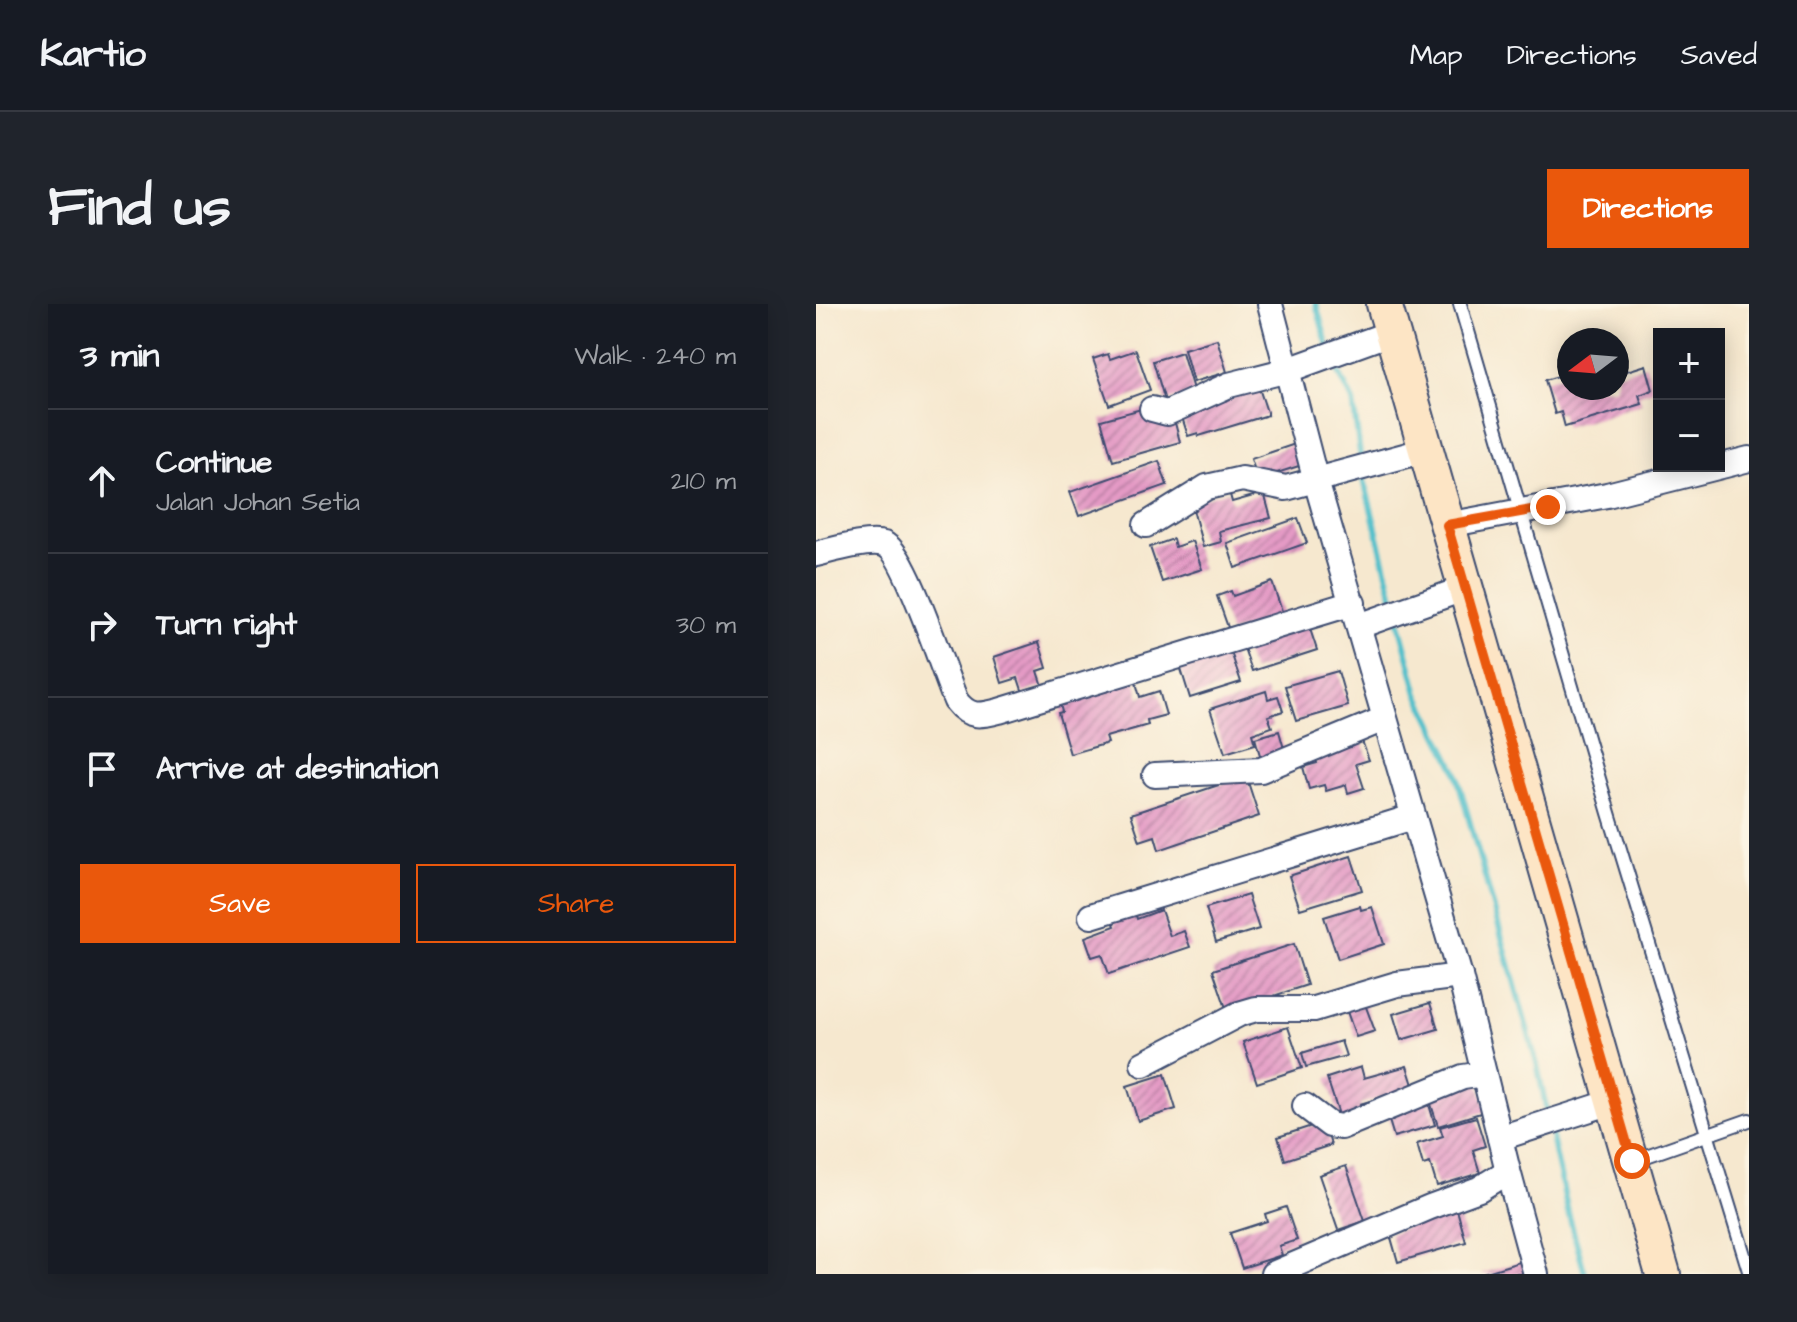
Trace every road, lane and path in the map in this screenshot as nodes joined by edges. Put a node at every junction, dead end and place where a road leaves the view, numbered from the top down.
1 (1270, 304) edge
2 (1460, 304) edge
3 (1381, 326) edge
4 (1292, 369) junction
5 (1152, 409) dead end
6 (1413, 453) junction
7 (1749, 459) edge
8 (1322, 479) junction
9 (1522, 513) junction
10 (1146, 525) dead end
11 (1447, 525) junction
12 (816, 554) edge
13 (1453, 593) junction
14 (1361, 617) junction
15 (1384, 719) junction
16 (1155, 775) dead end
17 (1413, 817) junction
18 (1091, 916) dead end
19 (1460, 976) junction
20 (1143, 1064) dead end
21 (1484, 1074) junction
22 (1305, 1106) dead end
23 (1600, 1106) junction
24 (1749, 1120) edge
25 (1705, 1135) junction
26 (1507, 1136) junction
27 (1632, 1161) junction
28 (1508, 1171) junction
29 (1749, 1271) edge
30 (1273, 1274) edge
31 (1536, 1274) edge
32 (1663, 1274) edge

1 - 4 street
2 - 9 lane
3 - 4 street
3 - 6 main road
4 - 5 street
4 - 8 street
6 - 8 street
6 - 11 main road
7 - 9 street
8 - 10 street
8 - 14 street
9 - 11 street
9 - 25 lane
11 - 13 main road
12 - 14 street
13 - 14 street
13 - 23 main road
14 - 15 street
15 - 16 street
15 - 17 street
17 - 18 street
17 - 19 street
19 - 20 street
19 - 21 street
21 - 22 street
21 - 26 street
23 - 26 street
23 - 27 main road
24 - 25 lane
25 - 27 lane
25 - 29 lane
26 - 28 street
27 - 32 main road
28 - 30 street
28 - 31 street

